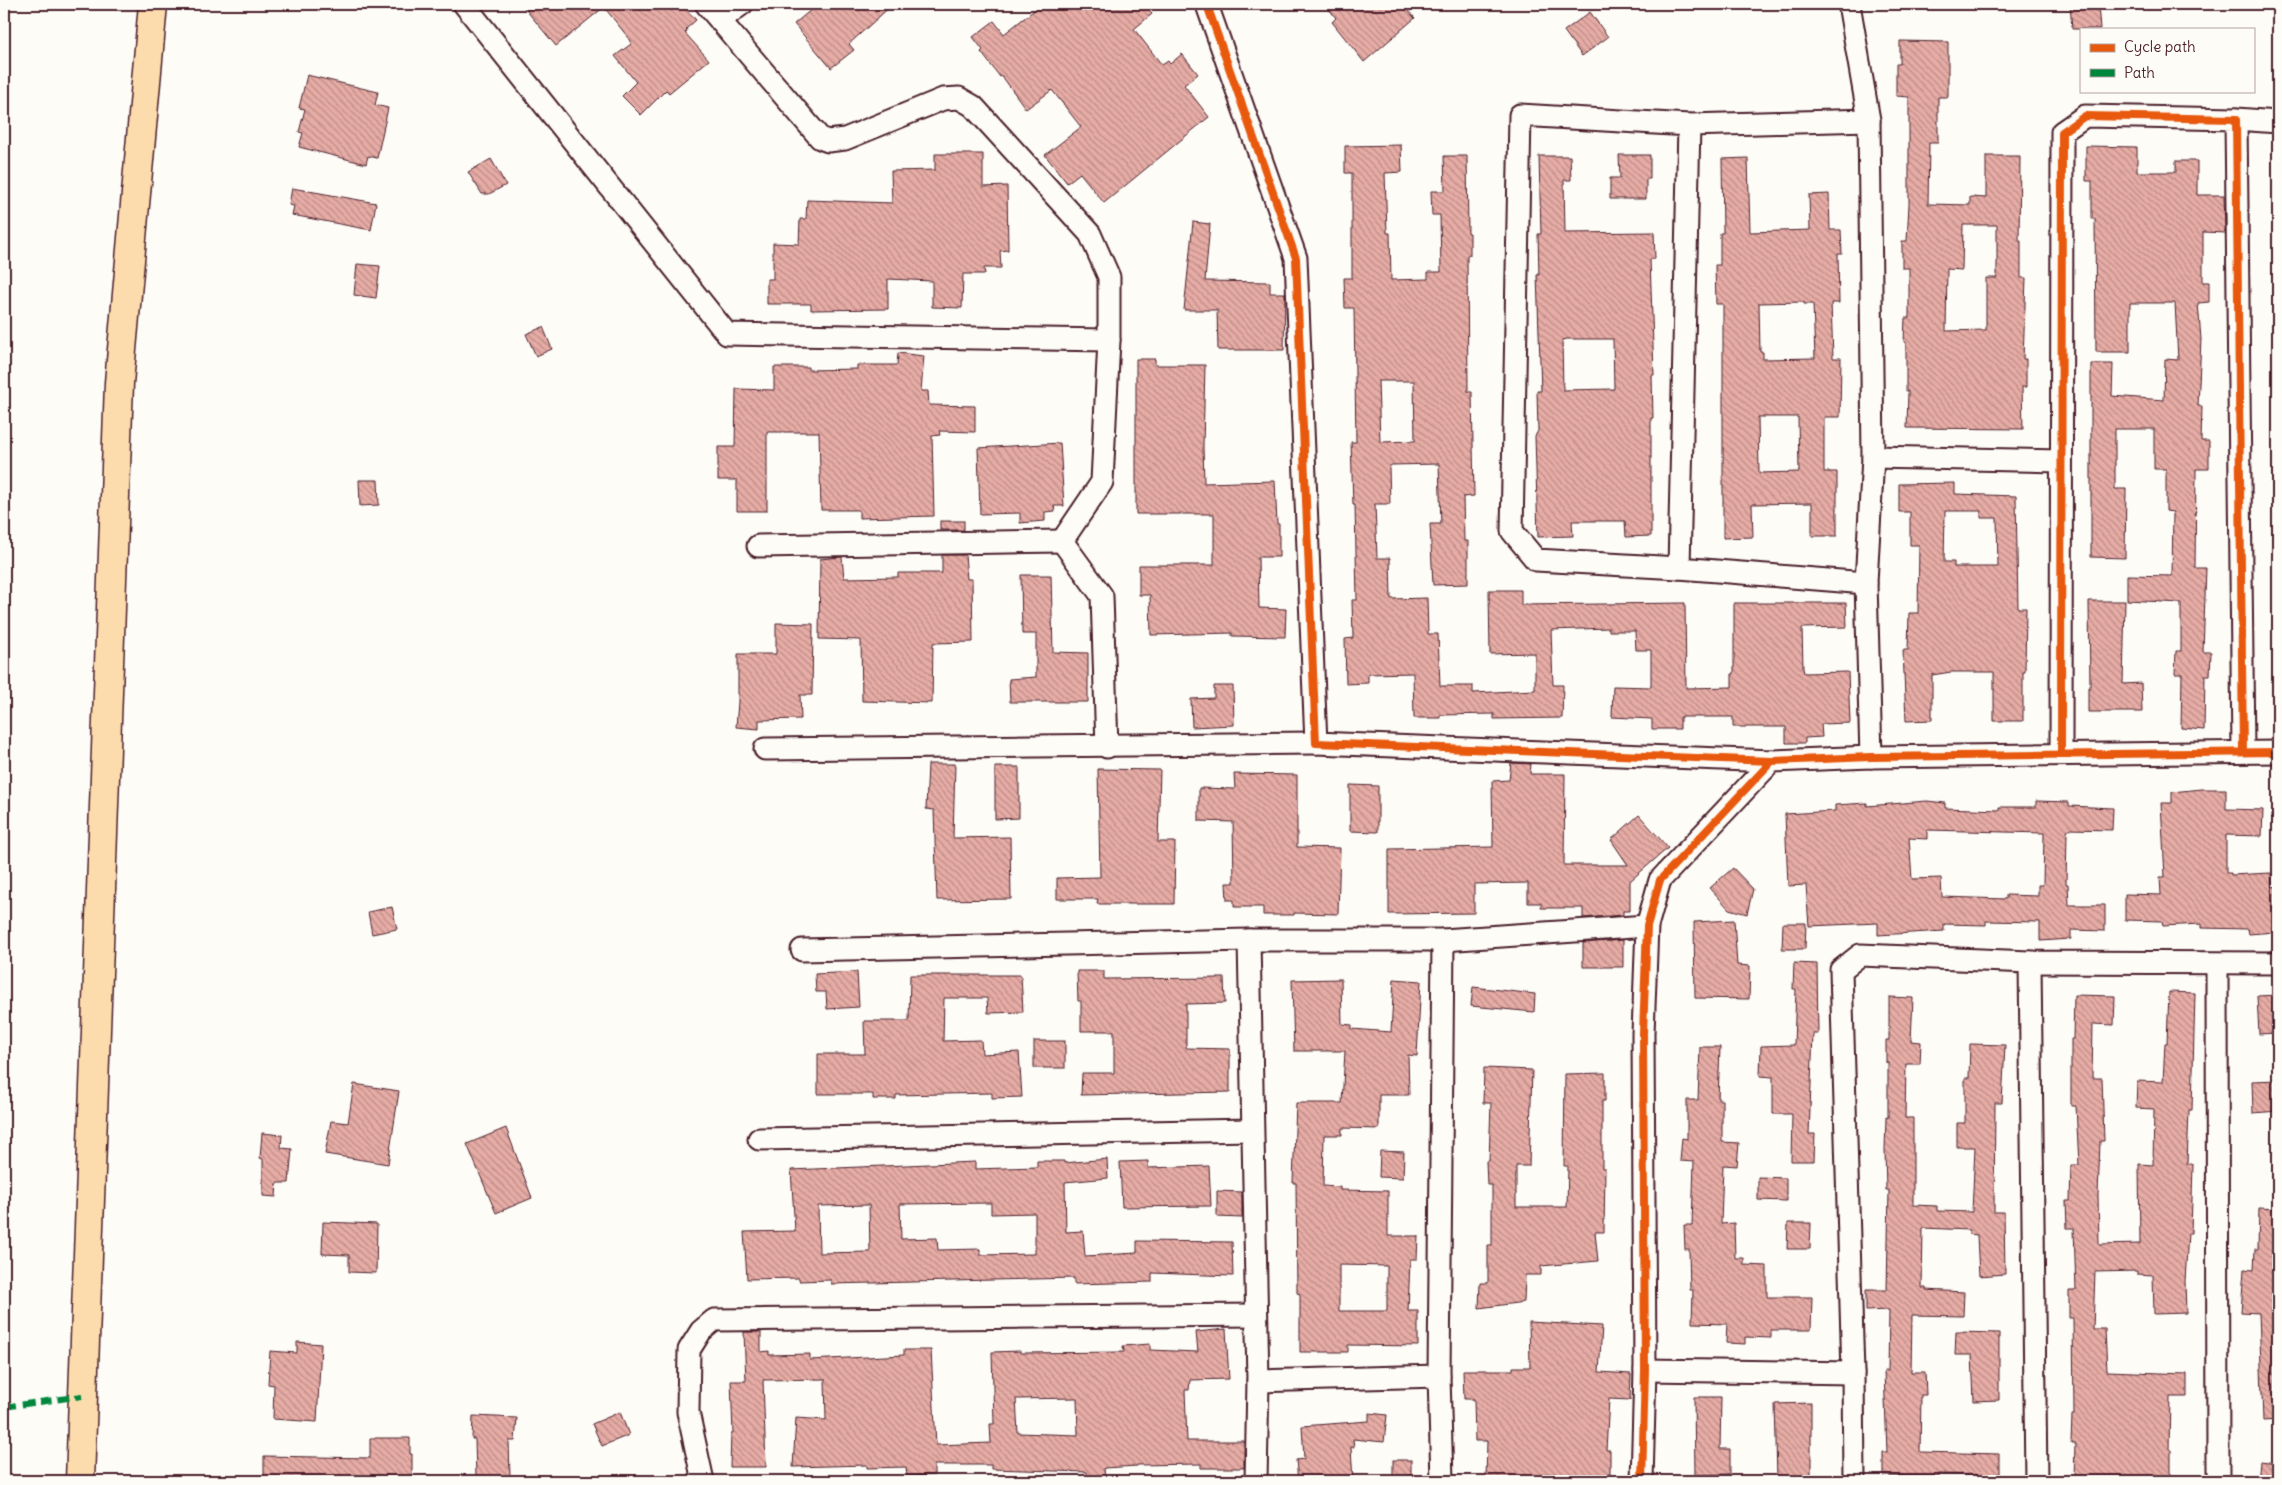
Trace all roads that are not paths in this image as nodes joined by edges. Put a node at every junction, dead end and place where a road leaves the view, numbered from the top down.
1 (153, 4) edge
2 (464, 4) edge
3 (706, 4) edge
4 (742, 4) edge
5 (1849, 4) edge
6 (1202, 5) edge
7 (720, 20) junction
8 (2236, 119) junction
9 (1869, 120) junction
10 (2278, 122) edge
11 (1689, 125) junction
12 (1109, 340) junction
13 (1873, 457) junction
14 (2061, 461) junction
15 (1062, 541) junction
16 (758, 546) dead end
17 (1679, 568) junction
18 (1866, 583) junction
19 (1316, 743) junction
20 (1107, 746) junction
21 (765, 749) dead end
22 (2243, 751) junction
23 (2278, 752) edge
24 (2061, 754) junction
25 (1871, 756) junction
26 (1772, 762) junction
27 (1647, 926) junction
28 (1249, 940) junction
29 (1443, 940) junction
30 (802, 950) dead end
31 (2030, 962) junction
32 (2278, 963) edge
33 (2217, 964) junction
34 (1252, 1130) junction
35 (759, 1139) dead end
36 (1256, 1314) junction
37 (1645, 1370) junction
38 (1853, 1373) junction
39 (1439, 1376) junction
40 (1258, 1381) junction
41 (80, 1481) edge
42 (703, 1481) edge
43 (1256, 1481) edge
44 (1442, 1481) edge
45 (1642, 1481) edge
46 (1854, 1481) edge
47 (2036, 1481) edge
48 (2218, 1481) edge

1 - 41 main road
2 - 12 street
3 - 7 street
4 - 7 street
5 - 9 street
6 - 19 street
7 - 12 street
8 - 10 street
8 - 14 street
8 - 22 street
9 - 11 street
9 - 13 street
11 - 17 street
11 - 17 street
12 - 15 street
13 - 14 street
13 - 18 street
14 - 24 street
15 - 16 street
15 - 20 street
17 - 18 street
18 - 25 street
19 - 20 street
19 - 26 street
20 - 21 street
22 - 23 street
22 - 24 street
24 - 25 street
25 - 26 street
26 - 27 street
27 - 29 street
27 - 37 street
28 - 29 street
28 - 30 street
28 - 34 street
29 - 39 street
31 - 33 street
31 - 38 street
31 - 47 street
32 - 33 street
33 - 48 street
34 - 35 street
34 - 36 street
36 - 40 street
36 - 42 street
37 - 38 street
37 - 45 street
38 - 46 street
39 - 40 street
39 - 44 street
40 - 43 street

